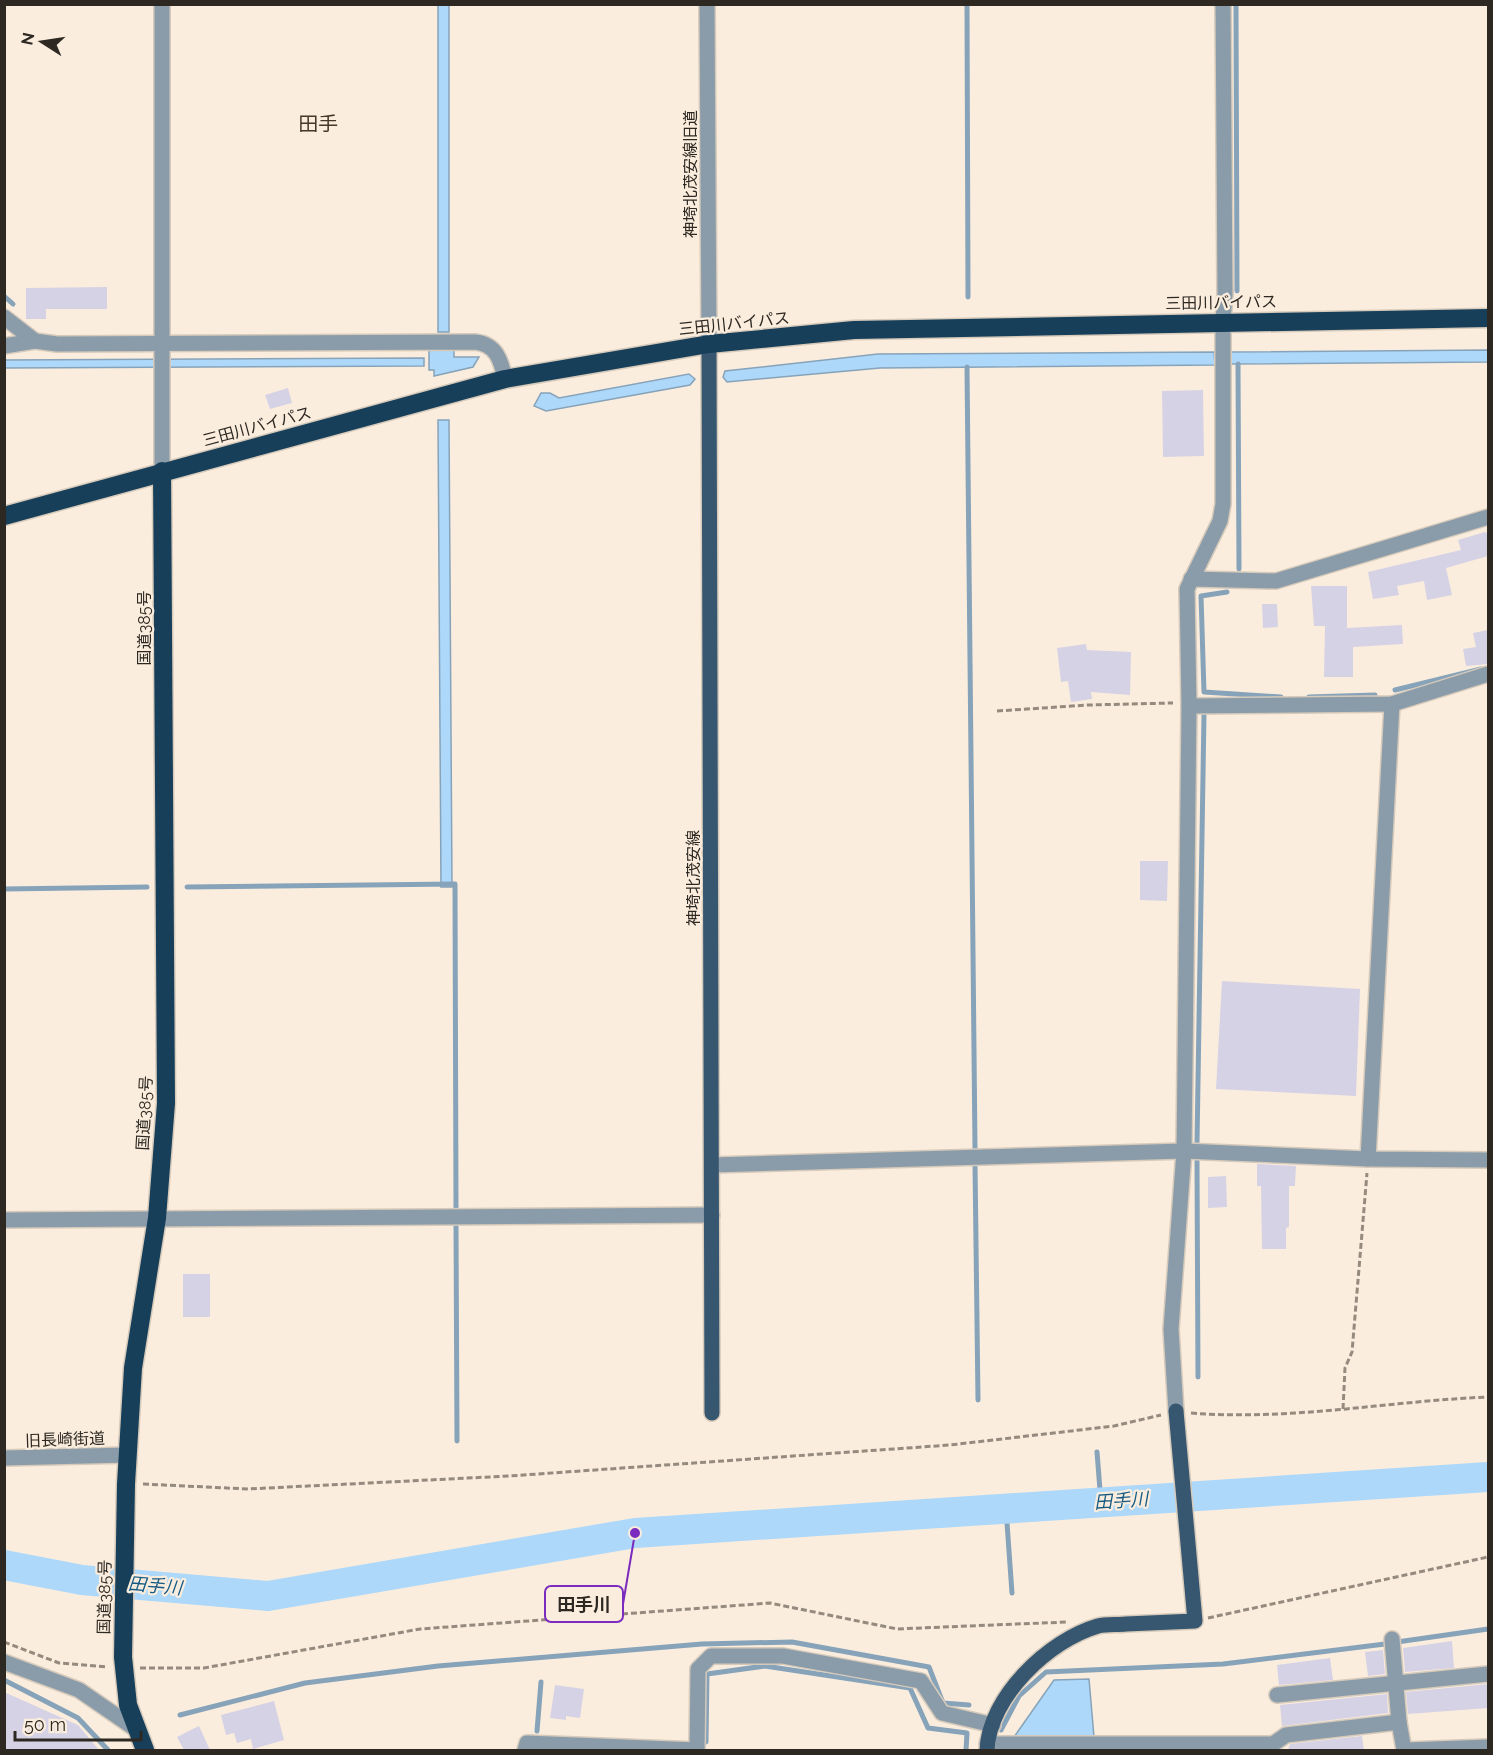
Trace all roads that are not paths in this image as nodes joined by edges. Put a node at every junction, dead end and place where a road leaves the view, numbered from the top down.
1 (162, 4) edge
2 (707, 4) edge
3 (1223, 4) edge
4 (4, 316) edge
5 (1488, 318) edge
6 (1223, 321) junction
7 (35, 341) junction
8 (709, 344) junction
9 (4, 346) edge
10 (163, 350) junction
11 (505, 379) junction
12 (162, 471) junction
13 (4, 516) edge
14 (1488, 517) edge
15 (1191, 579) junction
16 (1488, 675) edge
17 (1392, 704) junction
18 (1189, 705) junction
19 (1184, 1151) junction
20 (1368, 1159) junction
21 (1488, 1160) edge
22 (712, 1165) junction
23 (712, 1215) junction
24 (157, 1218) junction
25 (4, 1221) edge
26 (712, 1413) dead end
27 (1176, 1417) joint
28 (127, 1455) junction
29 (4, 1458) edge
30 (1392, 1639) dead end
31 (4, 1662) edge
32 (1488, 1674) edge
33 (1396, 1683) junction
34 (1277, 1695) dead end
35 (1399, 1722) junction
36 (993, 1725) junction
37 (137, 1730) junction
38 (987, 1747) edge
39 (1488, 1747) edge
40 (145, 1750) edge
41 (525, 1750) edge
42 (697, 1750) edge
43 (1405, 1750) edge

1 - 10 street
2 - 8 street, 神埼北茂安線旧道
3 - 6 street
4 - 7 street
5 - 6 highway, 三田川バイパス
6 - 8 highway, 三田川バイパス
6 - 15 street
7 - 9 street
7 - 10 street
8 - 11 highway, 三田川バイパス
8 - 22 main road, 神埼北茂安線
10 - 11 street
10 - 12 street
11 - 12 highway, 三田川バイパス
12 - 13 highway, 三田川バイパス
12 - 24 highway, 国道385号
14 - 15 street
15 - 18 street
16 - 17 street
17 - 18 street
17 - 20 street
18 - 19 street
19 - 20 street
19 - 22 street
19 - 27 street
20 - 21 street
22 - 23 main road, 神埼北茂安線
23 - 24 street
23 - 26 main road, 神埼北茂安線
24 - 25 street
24 - 28 highway, 国道385号
27 - 36 main road
28 - 29 street, 旧長崎街道
28 - 37 highway, 国道385号
30 - 33 street
31 - 37 street
32 - 33 street
33 - 34 street
33 - 35 street
35 - 38 street
35 - 43 street
36 - 38 main road
36 - 42 street
37 - 40 highway, 国道385号
39 - 43 street
41 - 42 street

